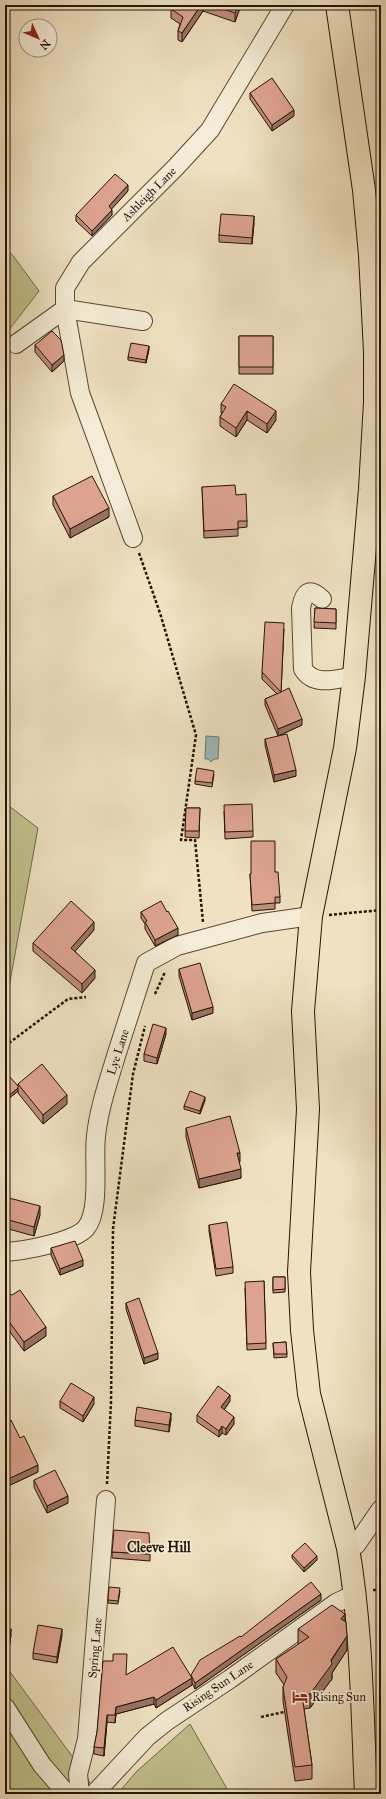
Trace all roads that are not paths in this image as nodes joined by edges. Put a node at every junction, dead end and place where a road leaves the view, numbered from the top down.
1 (285, 5) edge
2 (337, 5) edge
3 (65, 309) junction
4 (143, 321) dead end
5 (16, 344) dead end
6 (133, 538) road end
7 (322, 599) dead end
8 (354, 676) junction
9 (310, 916) junction
10 (5, 1252) edge
11 (106, 1500) road end
12 (381, 1509) edge
13 (348, 1548) junction
14 (355, 1594) junction
15 (5, 1707) edge
16 (67, 1794) edge
17 (80, 1794) edge
18 (94, 1794) edge
19 (366, 1794) edge

1 - 3 street, Ashleigh Lane
2 - 8 main road
3 - 4 street
3 - 5 street
3 - 6 street, Ashleigh Lane
7 - 8 street
8 - 9 main road
9 - 10 street, Lye Lane
9 - 13 main road
11 - 17 street, Spring Lane
12 - 13 street
13 - 14 main road
14 - 18 street, Rising Sun Lane
14 - 19 main road
15 - 16 street

